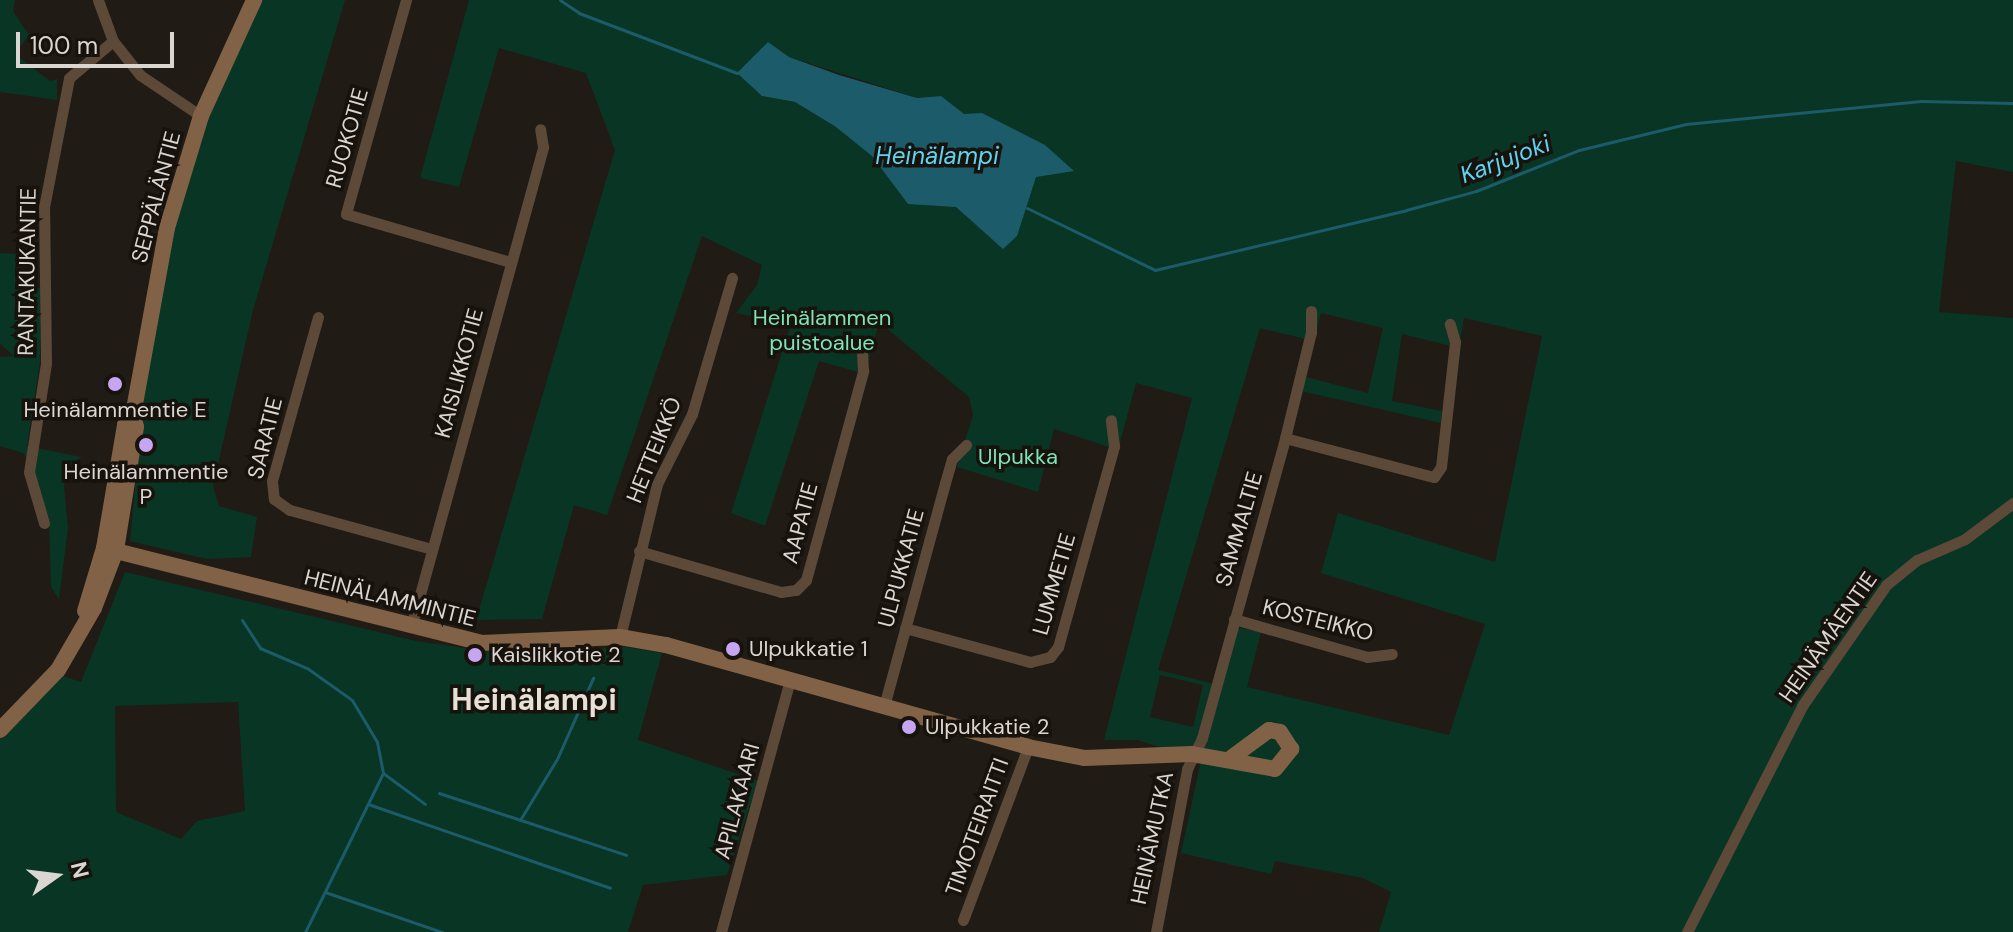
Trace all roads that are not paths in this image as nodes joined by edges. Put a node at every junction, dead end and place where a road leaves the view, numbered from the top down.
1 (98, 0) edge
2 (254, 0) edge
3 (406, 0) edge
4 (113, 41) junction
5 (201, 116) junction
6 (540, 129) dead end
7 (510, 262) junction
8 (732, 278) dead end
9 (1311, 311) dead end
10 (318, 317) dead end
11 (1450, 324) dead end
12 (862, 351) dead end
13 (1111, 420) dead end
14 (1285, 438) junction
15 (966, 445) dead end
16 (2013, 503) edge
17 (44, 523) dead end
18 (110, 549) junction
19 (432, 549) junction
20 (639, 551) junction
21 (1234, 619) junction
22 (411, 627) junction
23 (905, 628) junction
24 (620, 637) junction
25 (1392, 654) dead end
26 (790, 679) junction
27 (884, 706) junction
28 (0, 730) edge
29 (1028, 747) junction
30 (1192, 754) junction
31 (1231, 758) dead end
32 (963, 920) dead end
33 (721, 932) edge
34 (1156, 932) edge
35 (1687, 932) edge

1 - 4 street
2 - 5 street, SEPPÄLÄNTIE
3 - 7 street, RUOKOTIE
4 - 5 street
4 - 17 street, RANTAKUKANTIE
5 - 18 street, SEPPÄLÄNTIE
6 - 7 street, KAISLIKKOTIE
7 - 19 street, KAISLIKKOTIE
8 - 20 street, HETTEIKKÖ
9 - 14 street, SAMMALTIE
10 - 19 street, SARATIE
11 - 14 street
12 - 20 street, AAPATIE
13 - 23 street, LUMMETIE
14 - 21 street, SAMMALTIE
15 - 23 street, ULPUKKATIE
16 - 35 street, HEINÄMÄENTIE
18 - 22 street, HEINÄLAMMINTIE
18 - 28 street, SEPPÄLÄNTIE
19 - 22 street, KAISLIKKOTIE
20 - 24 street, HETTEIKKÖ
21 - 25 street, KOSTEIKKO
21 - 30 street, SAMMALTIE
22 - 24 street, HEINÄLAMMINTIE
23 - 27 street, ULPUKKATIE
24 - 26 street, HEINÄLAMMINTIE
26 - 27 street, HEINÄLAMMINTIE
26 - 33 street, APILAKAARI
27 - 29 street, HEINÄLAMMINTIE
29 - 30 street, HEINÄLAMMINTIE
29 - 32 street, TIMOTEIRAITTI
30 - 31 street, HEINÄLAMMINTIE
30 - 34 street, HEINÄMUTKA

